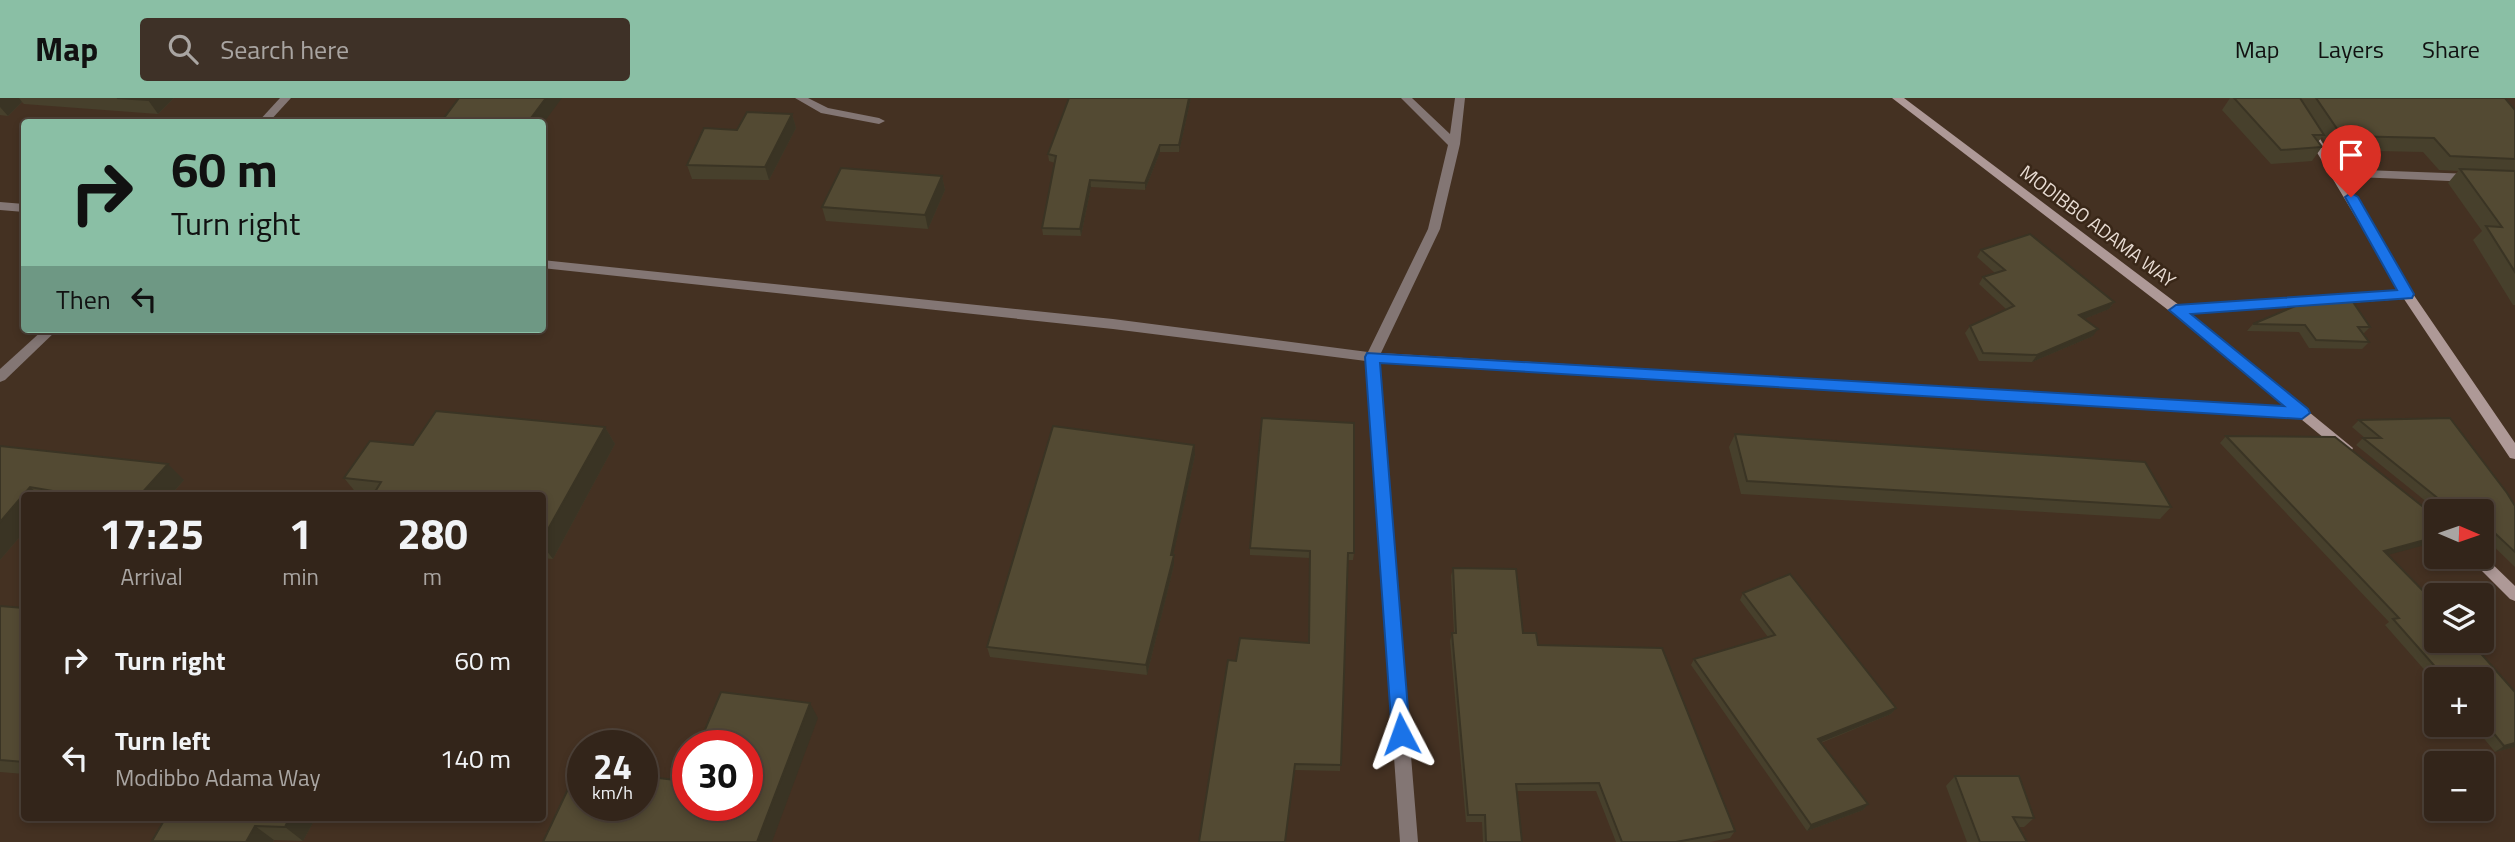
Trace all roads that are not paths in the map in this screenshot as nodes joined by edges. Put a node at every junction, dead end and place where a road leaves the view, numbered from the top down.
1 (286, 98) edge
2 (800, 98) edge
3 (1406, 98) edge
4 (1460, 98) edge
5 (1897, 98) edge
6 (266, 119) edge
7 (2303, 120) edge
8 (879, 121) dead end
9 (1454, 144) junction
10 (2337, 173) junction
11 (2488, 178) edge
12 (0, 206) edge
13 (21, 208) edge
14 (546, 264) edge
15 (2407, 294) junction
16 (2176, 310) junction
17 (48, 333) edge
18 (1373, 357) junction
19 (0, 377) edge
20 (2302, 413) junction
21 (2354, 454) edge
22 (2515, 454) edge
23 (2488, 569) edge
24 (2515, 595) edge
25 (1409, 842) edge

1 - 6 street
2 - 8 street
3 - 9 street
4 - 9 street
5 - 16 main road, MODIBBO ADAMA WAY
7 - 10 main road
9 - 18 street
10 - 11 street
10 - 15 main road
12 - 13 street
14 - 18 street
15 - 16 main road
15 - 22 main road
16 - 20 main road, MODIBBO ADAMA WAY
17 - 19 street
18 - 20 street
18 - 25 street
20 - 21 main road, MODIBBO ADAMA WAY
23 - 24 main road

